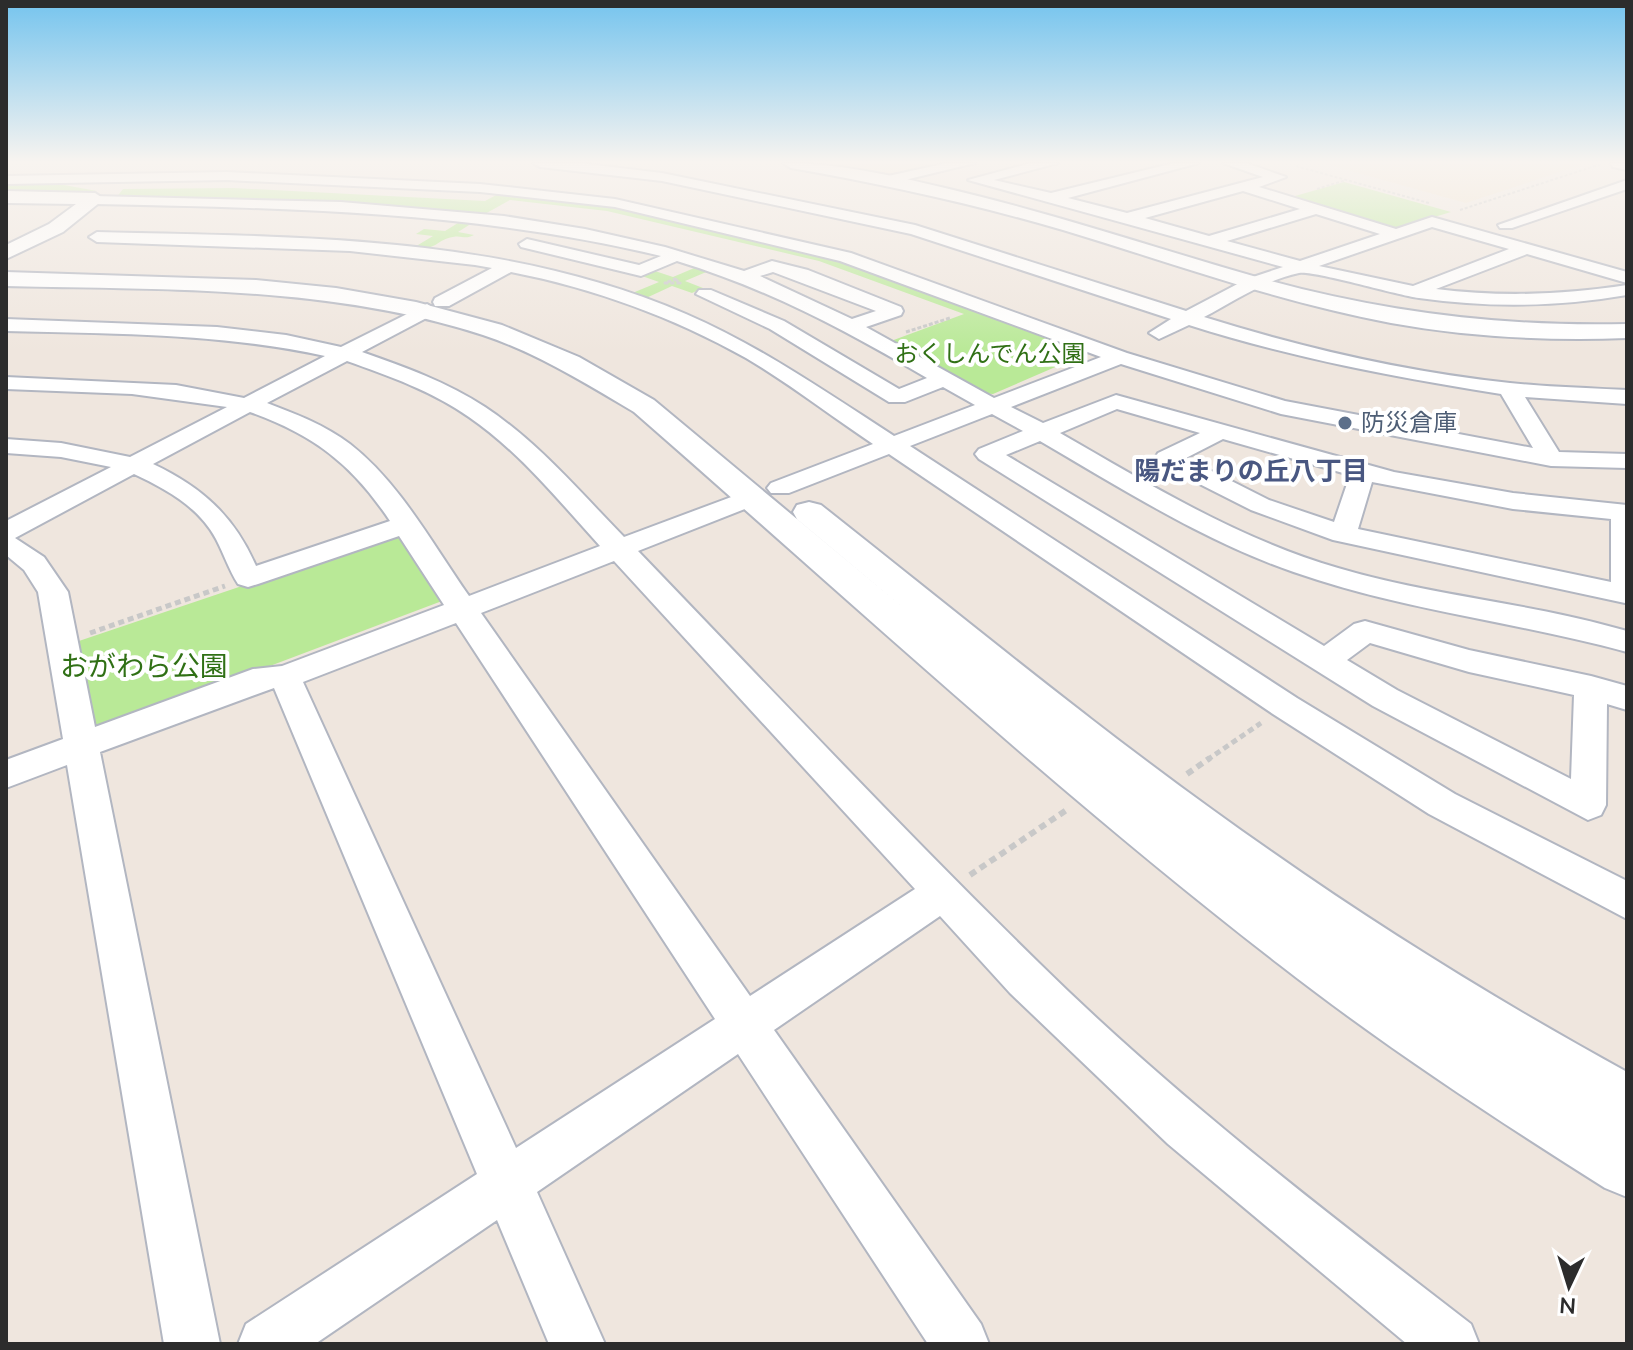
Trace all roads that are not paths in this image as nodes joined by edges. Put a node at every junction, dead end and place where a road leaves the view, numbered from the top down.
1 (59, 226) edge
2 (116, 226) edge
3 (417, 226) edge
4 (488, 226) edge
5 (719, 226) edge
6 (796, 226) edge
7 (896, 226) edge
8 (1065, 226) edge
9 (1156, 226) edge
10 (1260, 226) edge
11 (1371, 226) edge
12 (1420, 226) edge
13 (1453, 226) edge
14 (1508, 226) edge
15 (411, 230) dead end
16 (512, 232) junction
17 (1396, 234) junction
18 (482, 238) dead end
19 (773, 238) junction
20 (1209, 241) junction
21 (1530, 241) junction
22 (6, 253) edge
23 (1617, 255) dead end
24 (510, 266) junction
25 (1297, 267) junction
26 (1590, 267) junction
27 (6, 270) edge
28 (744, 277) junction
29 (1627, 278) edge
30 (6, 279) edge
31 (1253, 283) junction
32 (1627, 290) edge
33 (1413, 291) junction
34 (435, 306) junction
35 (1187, 318) junction
36 (6, 325) edge
37 (852, 325) junction
38 (1627, 331) edge
39 (1159, 333) dead end
40 (345, 353) junction
41 (1120, 357) junction
42 (944, 379) junction
43 (6, 383) edge
44 (1509, 389) junction
45 (1627, 397) edge
46 (246, 406) junction
47 (994, 407) junction
48 (1039, 431) junction
49 (1220, 432) junction
50 (6, 446) edge
51 (892, 446) junction
52 (1551, 459) junction
53 (1627, 461) edge
54 (132, 466) junction
55 (1363, 472) junction
56 (765, 493) junction
57 (1625, 513) edge
58 (405, 525) junction
59 (6, 532) edge
60 (1348, 535) junction
61 (6, 544) edge
62 (616, 548) junction
63 (1340, 576) junction
64 (461, 609) junction
65 (1365, 631) junction
66 (1627, 642) edge
67 (1325, 661) junction
68 (285, 677) junction
69 (1591, 687) junction
70 (1627, 698) edge
71 (80, 745) junction
72 (6, 774) edge
73 (942, 893) junction
74 (1627, 901) edge
75 (745, 1025) junction
76 (1627, 1105) edge
77 (1627, 1166) edge
78 (508, 1183) junction
79 (192, 1344) edge
80 (266, 1344) edge
81 (577, 1344) edge
82 (961, 1344) edge
83 (1451, 1344) edge

1 - 22 street
2 - 24 street
3 - 15 street
4 - 16 street
5 - 19 street
6 - 19 street
7 - 35 street
8 - 31 street
9 - 20 street
10 - 20 street
11 - 17 street
12 - 17 street
13 - 21 street
14 - 21 street
16 - 18 street
16 - 28 street
17 - 25 street
19 - 41 street
20 - 25 street
21 - 26 street
21 - 33 street
23 - 26 street
24 - 34 street
24 - 51 street
25 - 31 street
25 - 33 street
26 - 29 street
27 - 34 street
28 - 37 street
28 - 37 street
28 - 42 street
30 - 34 street
31 - 35 street
31 - 38 street
32 - 33 street
34 - 40 street
34 - 56 street
35 - 39 street
35 - 44 street
36 - 40 street
37 - 42 street
40 - 46 street
40 - 62 street
41 - 47 street
41 - 52 street
42 - 47 street
43 - 46 street
44 - 45 street
44 - 52 street
46 - 54 street
46 - 58 street
47 - 48 street
47 - 51 street
48 - 49 street
48 - 63 street
48 - 67 street
49 - 55 street
49 - 60 street
50 - 54 street
51 - 56 street
51 - 74 street
52 - 53 street
54 - 58 street
54 - 59 street
55 - 57 street
55 - 60 street
56 - 62 street
56 - 76 street
56 - 77 street
57 - 60 street
58 - 64 street
60 - 63 street
61 - 71 street
62 - 64 street
62 - 73 street
63 - 65 street
63 - 66 street
64 - 68 street
64 - 75 street
65 - 67 street
65 - 69 street
67 - 69 street
68 - 71 street
68 - 78 street
69 - 70 street
71 - 72 street
71 - 79 street
73 - 75 street
73 - 83 street
75 - 78 street
75 - 82 street
78 - 80 street
78 - 81 street

